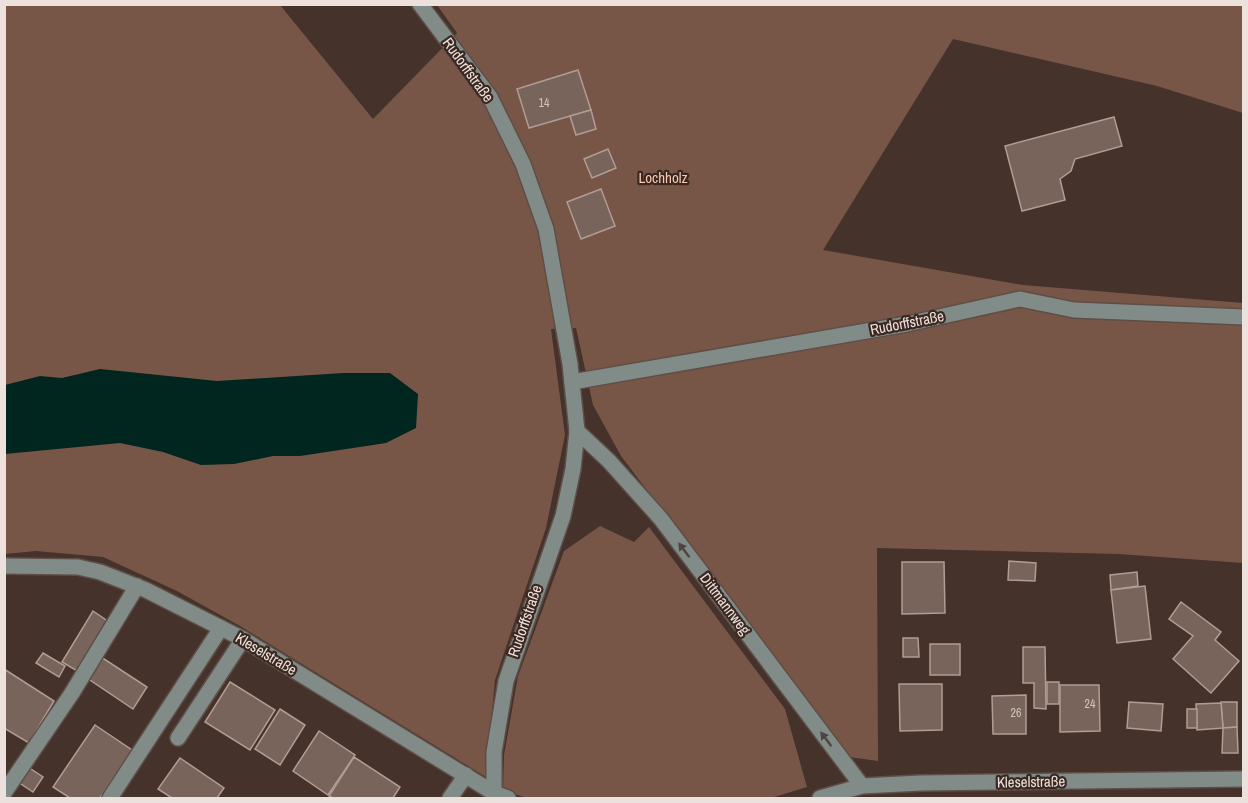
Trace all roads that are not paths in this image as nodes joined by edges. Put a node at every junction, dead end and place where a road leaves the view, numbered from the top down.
1 (420, 4) edge
2 (1244, 317) edge
3 (572, 382) junction
4 (577, 432) junction
5 (4, 566) edge
6 (137, 586) junction
7 (221, 628) junction
8 (243, 639) junction
9 (178, 738) dead end
10 (466, 775) junction
11 (1244, 779) edge
12 (862, 786) junction
13 (4, 793) edge
14 (499, 796) edge
15 (110, 798) edge
16 (450, 798) edge
17 (820, 798) edge

1 - 3 street, Rudorffstraße
2 - 3 street, Rudorffstraße
3 - 4 street, Rudorffstraße
12 -> 4 street, Dittmannweg
4 - 14 street, Rudorffstraße
5 - 6 street, Kleselstraße
6 - 7 street, Kleselstraße
6 - 13 street
7 - 8 street, Kleselstraße
7 - 15 street
8 - 9 street
8 - 10 street, Kleselstraße
10 - 14 street, Kleselstraße
10 - 16 street
11 - 12 street, Kleselstraße
12 - 17 street, Kleselstraße

